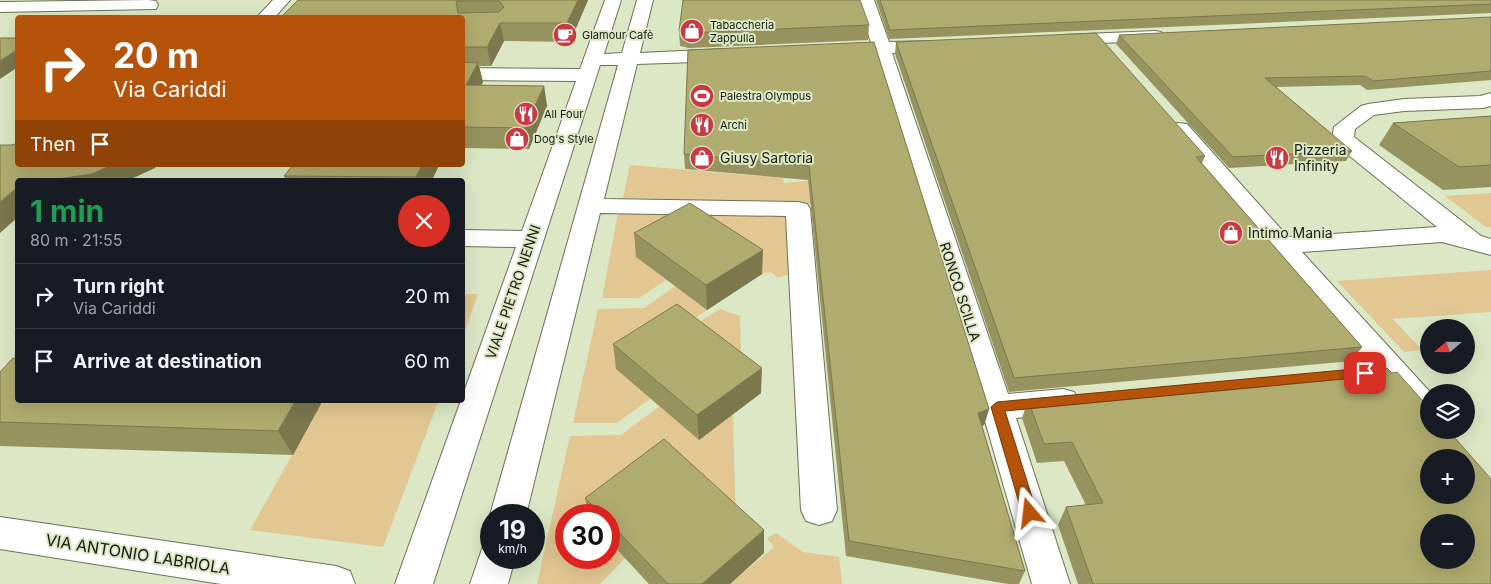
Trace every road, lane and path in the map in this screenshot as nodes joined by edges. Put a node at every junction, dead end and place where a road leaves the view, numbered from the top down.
1 (6, 0) edge
2 (282, 0) edge
3 (613, 0) edge
4 (645, 0) edge
5 (866, 0) edge
6 (153, 2) edge
7 (0, 5) edge
8 (137, 15) edge
9 (267, 15) edge
10 (1168, 35) edge
11 (1099, 38) junction
12 (1049, 41) edge
13 (950, 45) edge
14 (880, 48) junction
15 (822, 51) edge
16 (743, 54) edge
17 (629, 59) junction
18 (1119, 60) edge
19 (589, 67) junction
20 (465, 74) edge
21 (1491, 99) edge
22 (1164, 112) edge
23 (551, 181) junction
24 (593, 194) junction
25 (465, 238) edge
26 (532, 239) junction
27 (1481, 244) edge
28 (1282, 245) junction
29 (1391, 371) junction
30 (1355, 374) edge
31 (1087, 399) edge
32 (1420, 403) edge
33 (997, 407) junction
34 (511, 504) edge
35 (819, 510) dead end
36 (0, 533) edge
37 (493, 569) edge
38 (336, 584) edge
39 (414, 584) edge
40 (489, 584) edge
41 (1051, 584) edge

1 - 7 street
2 - 9 street
3 - 19 street, VIALE PIETRO NENNI
4 - 17 street
5 - 14 street, RONCO SCILLA
6 - 7 street
6 - 8 street
10 - 11 street
11 - 12 street
11 - 18 street
13 - 14 street
14 - 15 street
14 - 33 street, RONCO SCILLA
16 - 17 street
17 - 19 street
17 - 24 street
19 - 20 street
19 - 23 street, VIALE PIETRO NENNI
21 - 27 street
22 - 28 street
23 - 24 street
23 - 26 street, VIALE PIETRO NENNI
24 - 34 street
24 - 35 street
25 - 26 street
26 - 39 street, VIALE PIETRO NENNI
27 - 28 street
28 - 29 street
29 - 30 street
29 - 32 street
31 - 33 street
33 - 41 street, RONCO SCILLA
36 - 38 street, VIA ANTONIO LABRIOLA
37 - 40 street

